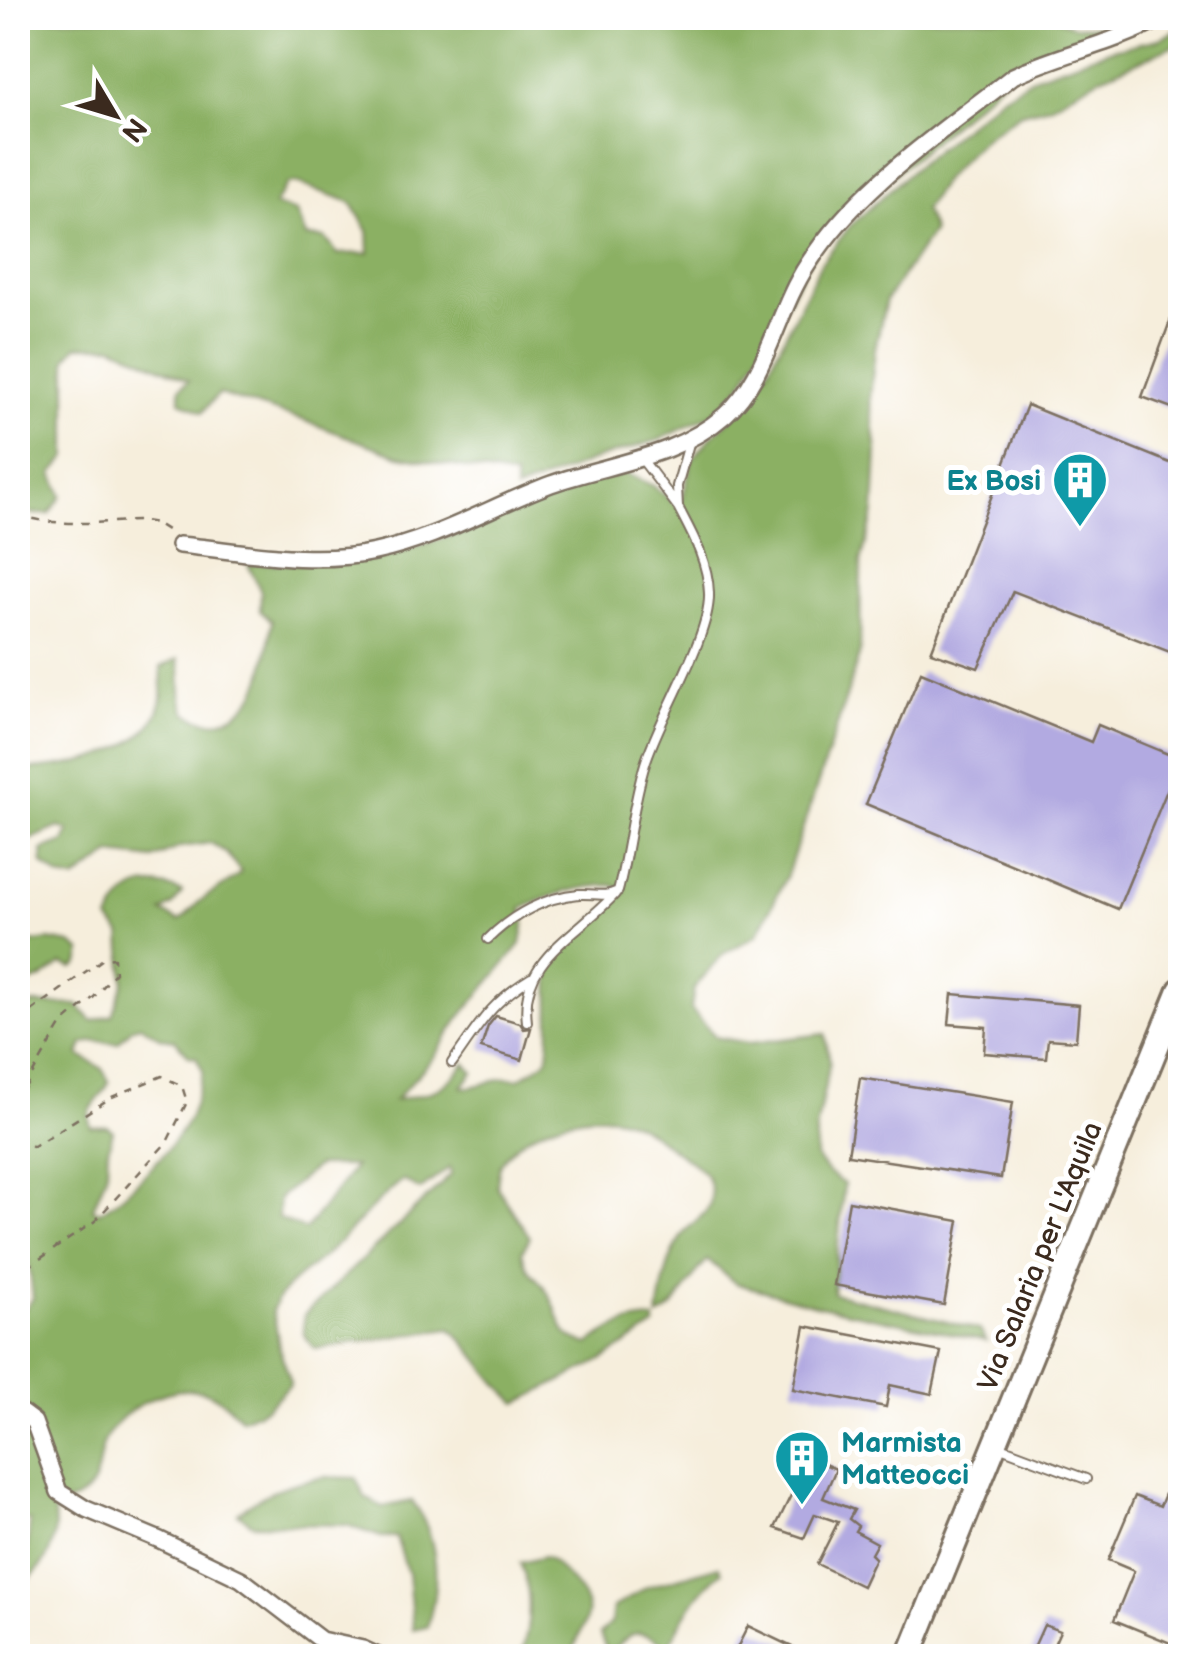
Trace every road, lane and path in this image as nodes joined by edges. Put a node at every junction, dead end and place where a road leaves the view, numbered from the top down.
1 (1162, 18) edge
2 (690, 440) junction
3 (641, 458) junction
4 (678, 507) junction
5 (18, 514) edge
6 (179, 545) joint
7 (618, 891) junction
8 (488, 939) dead end
9 (531, 978) junction
10 (1180, 990) edge
11 (18, 1022) edge
12 (528, 1022) dead end
13 (452, 1063) dead end
14 (18, 1099) edge
15 (18, 1138) edge
16 (18, 1274) edge
17 (22, 1412) dead end
18 (994, 1444) junction
19 (1086, 1478) dead end
20 (378, 1656) edge
21 (909, 1656) edge

1 - 2 street
2 - 3 street
2 - 4 lane
3 - 4 lane
3 - 6 street
4 - 7 lane
5 - 6 path
7 - 8 lane
7 - 9 lane
9 - 12 lane
9 - 13 lane
10 - 18 main road, Via Salaria per L'Aquila
11 - 14 path
15 - 16 path
17 - 20 street
18 - 19 lane
18 - 21 main road, Via Salaria per L'Aquila

